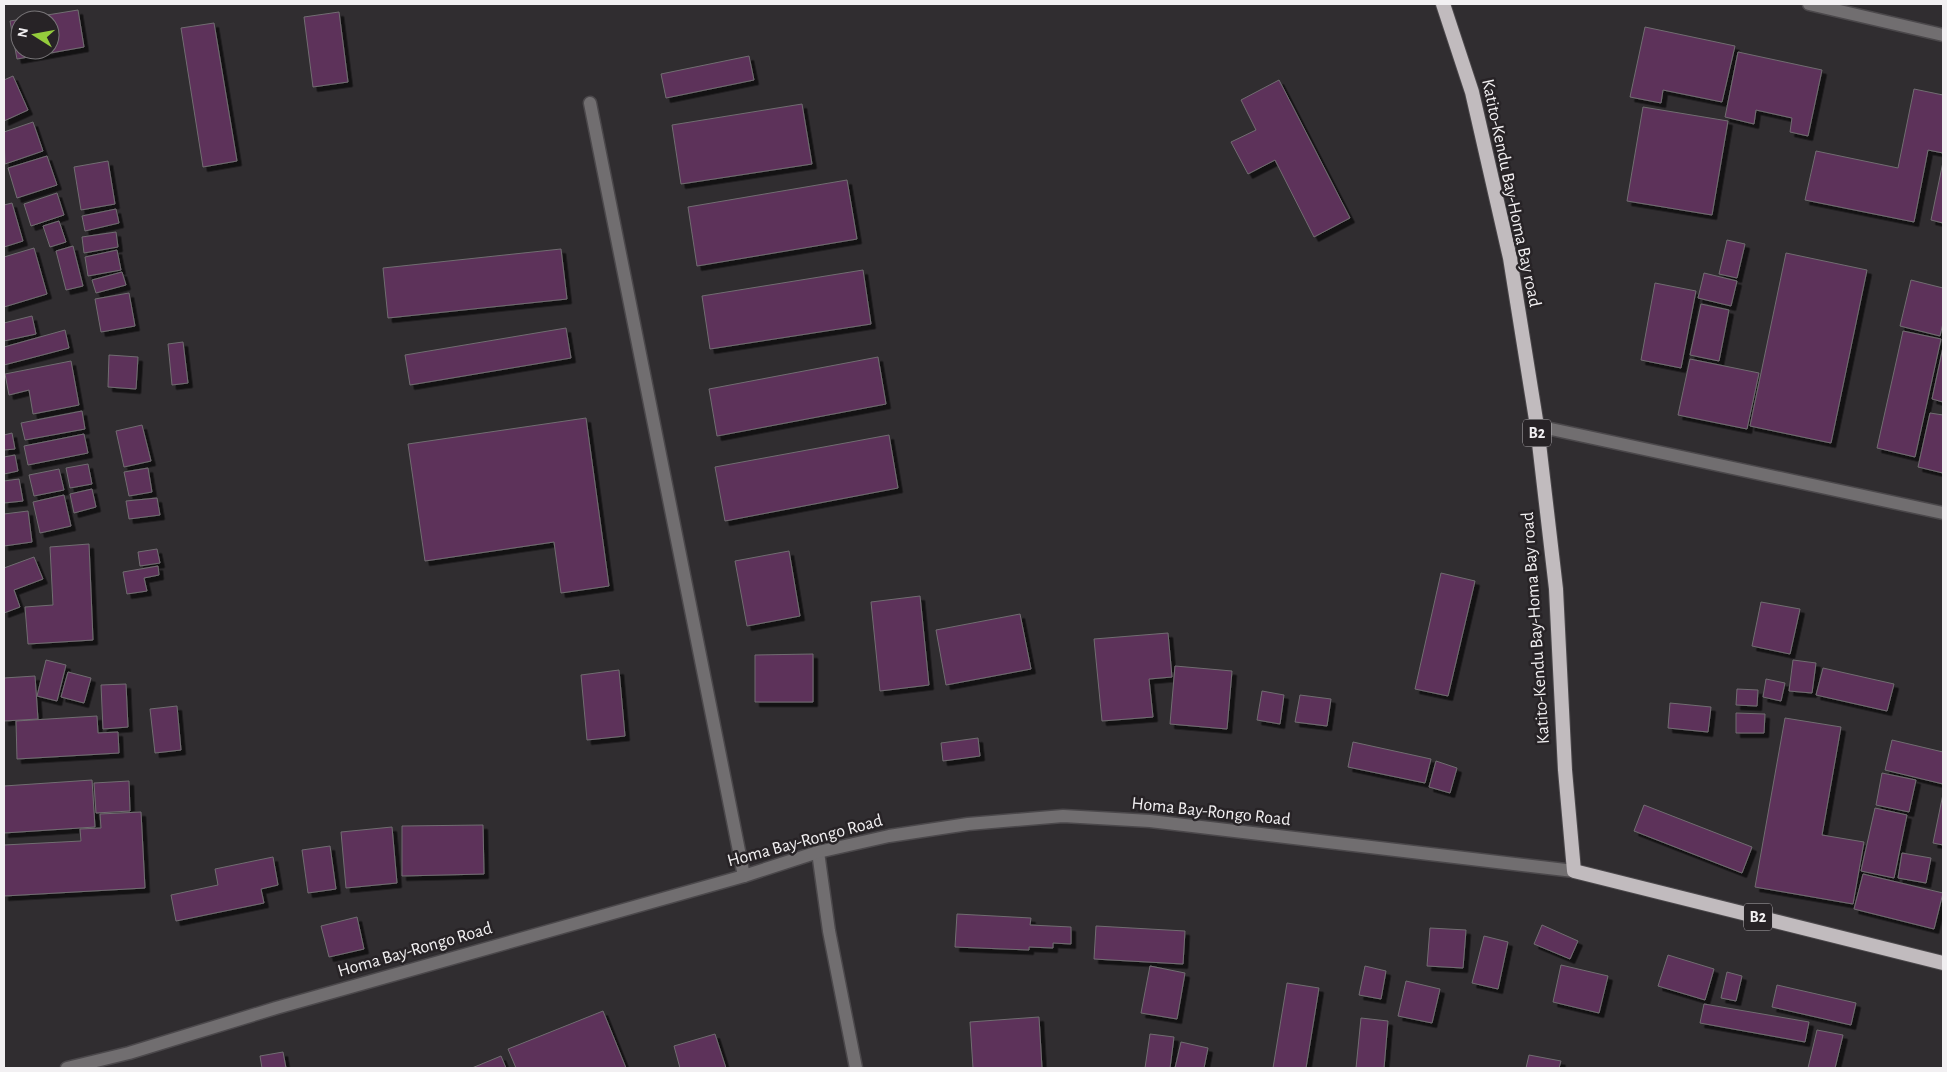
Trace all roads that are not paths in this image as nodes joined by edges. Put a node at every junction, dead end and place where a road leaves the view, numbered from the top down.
1 (1443, 4) edge
2 (1809, 4) edge
3 (1943, 36) edge
4 (590, 103) dead end
5 (1537, 426) junction
6 (1943, 514) edge
7 (818, 852) junction
8 (1574, 871) junction
9 (744, 876) junction
10 (1943, 963) edge
11 (67, 1068) edge
12 (856, 1068) edge

1 - 5 highway, Katito-Kendu Bay-Homa Bay road / B2
2 - 3 street
4 - 9 street
5 - 6 street
5 - 8 highway, Katito-Kendu Bay-Homa Bay road / B2
7 - 8 street, Homa Bay-Rongo Road
7 - 9 street, Homa Bay-Rongo Road
7 - 12 street
8 - 10 highway, B2
9 - 11 street, Homa Bay-Rongo Road

